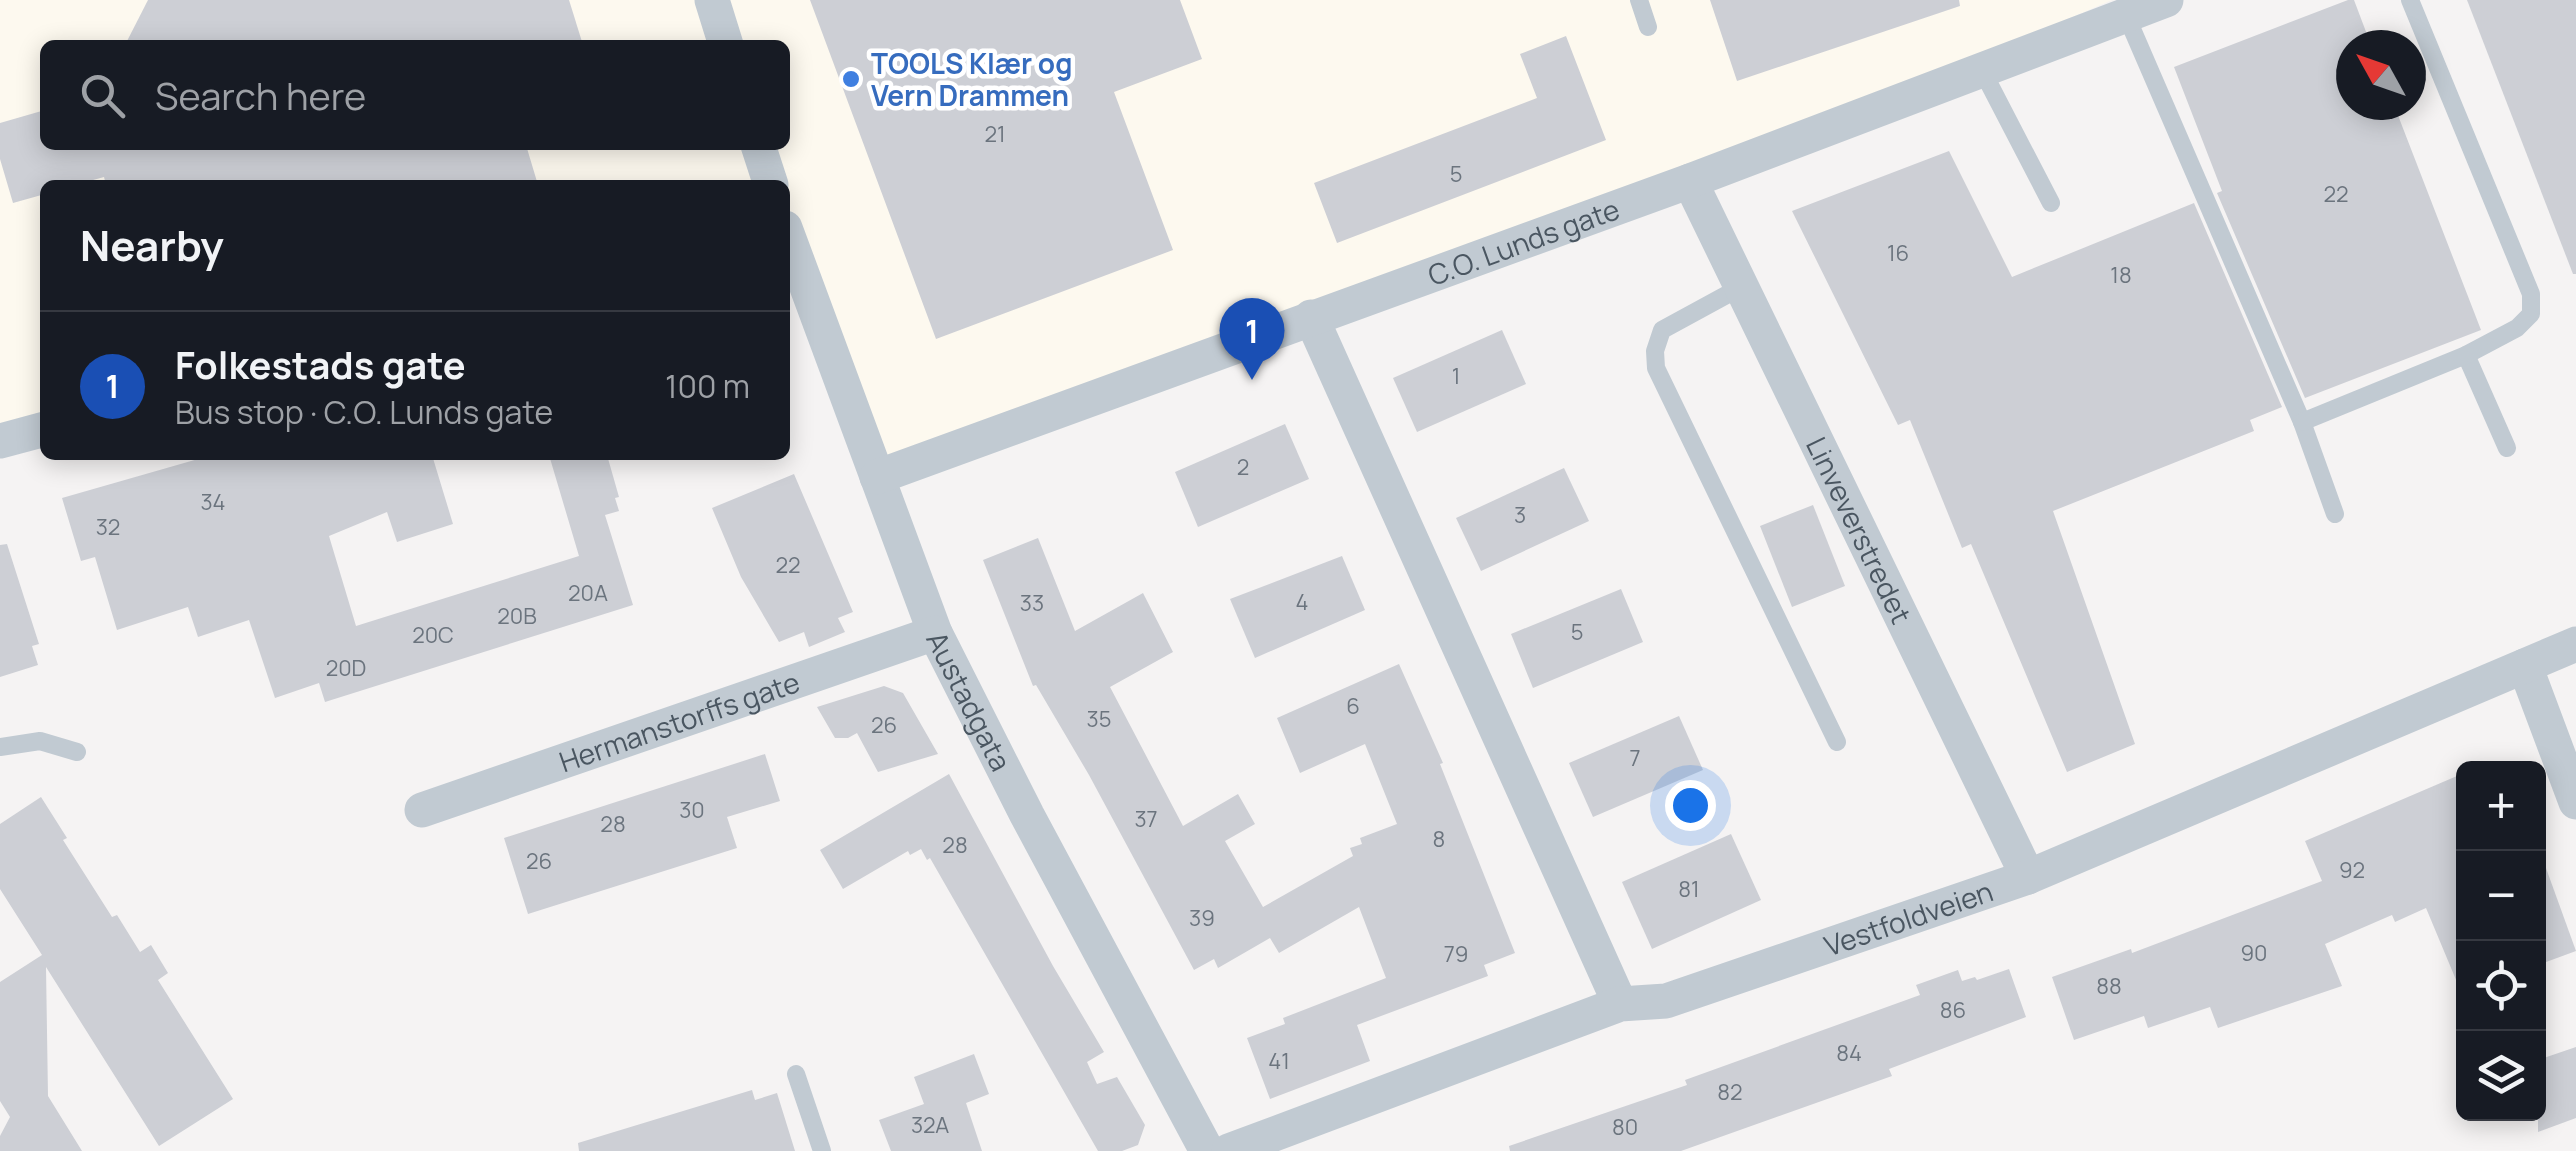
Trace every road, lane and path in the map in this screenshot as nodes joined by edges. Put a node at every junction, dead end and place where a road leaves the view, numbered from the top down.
1 (712, 0) edge
2 (1639, 0) edge
3 (2166, 0) edge
4 (2410, 0) edge
5 (2126, 15) junction
6 (1648, 26) dead end
7 (724, 40) edge
8 (1982, 70) junction
9 (760, 150) edge
10 (769, 180) edge
11 (1690, 181) junction
12 (2051, 203) dead end
13 (790, 242) edge
14 (1742, 287) junction
15 (1311, 317) junction
16 (2466, 355) junction
17 (2302, 422) junction
18 (40, 430) edge
19 (0, 442) edge
20 (2507, 448) dead end
21 (877, 477) junction
22 (2335, 514) dead end
23 (936, 633) junction
24 (2576, 644) edge
25 (2525, 666) junction
26 (1836, 742) dead end
27 (0, 748) edge
28 (77, 752) dead end
29 (2576, 802) edge
30 (422, 810) dead end
31 (2028, 877) junction
32 (1620, 1004) junction
33 (796, 1074) dead end
34 (822, 1151) edge
35 (1207, 1151) edge
36 (1229, 1151) edge

1 - 7 street
2 - 6 lane
3 - 5 street, C.O. Lunds gate
4 - 16 lane
5 - 8 street, C.O. Lunds gate
5 - 17 lane
8 - 11 street, C.O. Lunds gate
8 - 12 lane
9 - 10 street
11 - 14 street, Linveverstredet
11 - 15 street, C.O. Lunds gate
13 - 21 street, Austadgata
14 - 26 lane
14 - 31 street, Linveverstredet
15 - 21 street, C.O. Lunds gate
15 - 32 street
16 - 17 lane
16 - 20 lane
17 - 22 lane
18 - 19 street
21 - 23 street, Austadgata
23 - 30 street, Hermanstorffs gate
23 - 35 street, Austadgata
24 - 25 street, Vestfoldveien
25 - 29 street
25 - 31 street, Vestfoldveien
27 - 28 lane
31 - 32 street, Vestfoldveien
32 - 36 street, Vestfoldveien
33 - 34 lane

